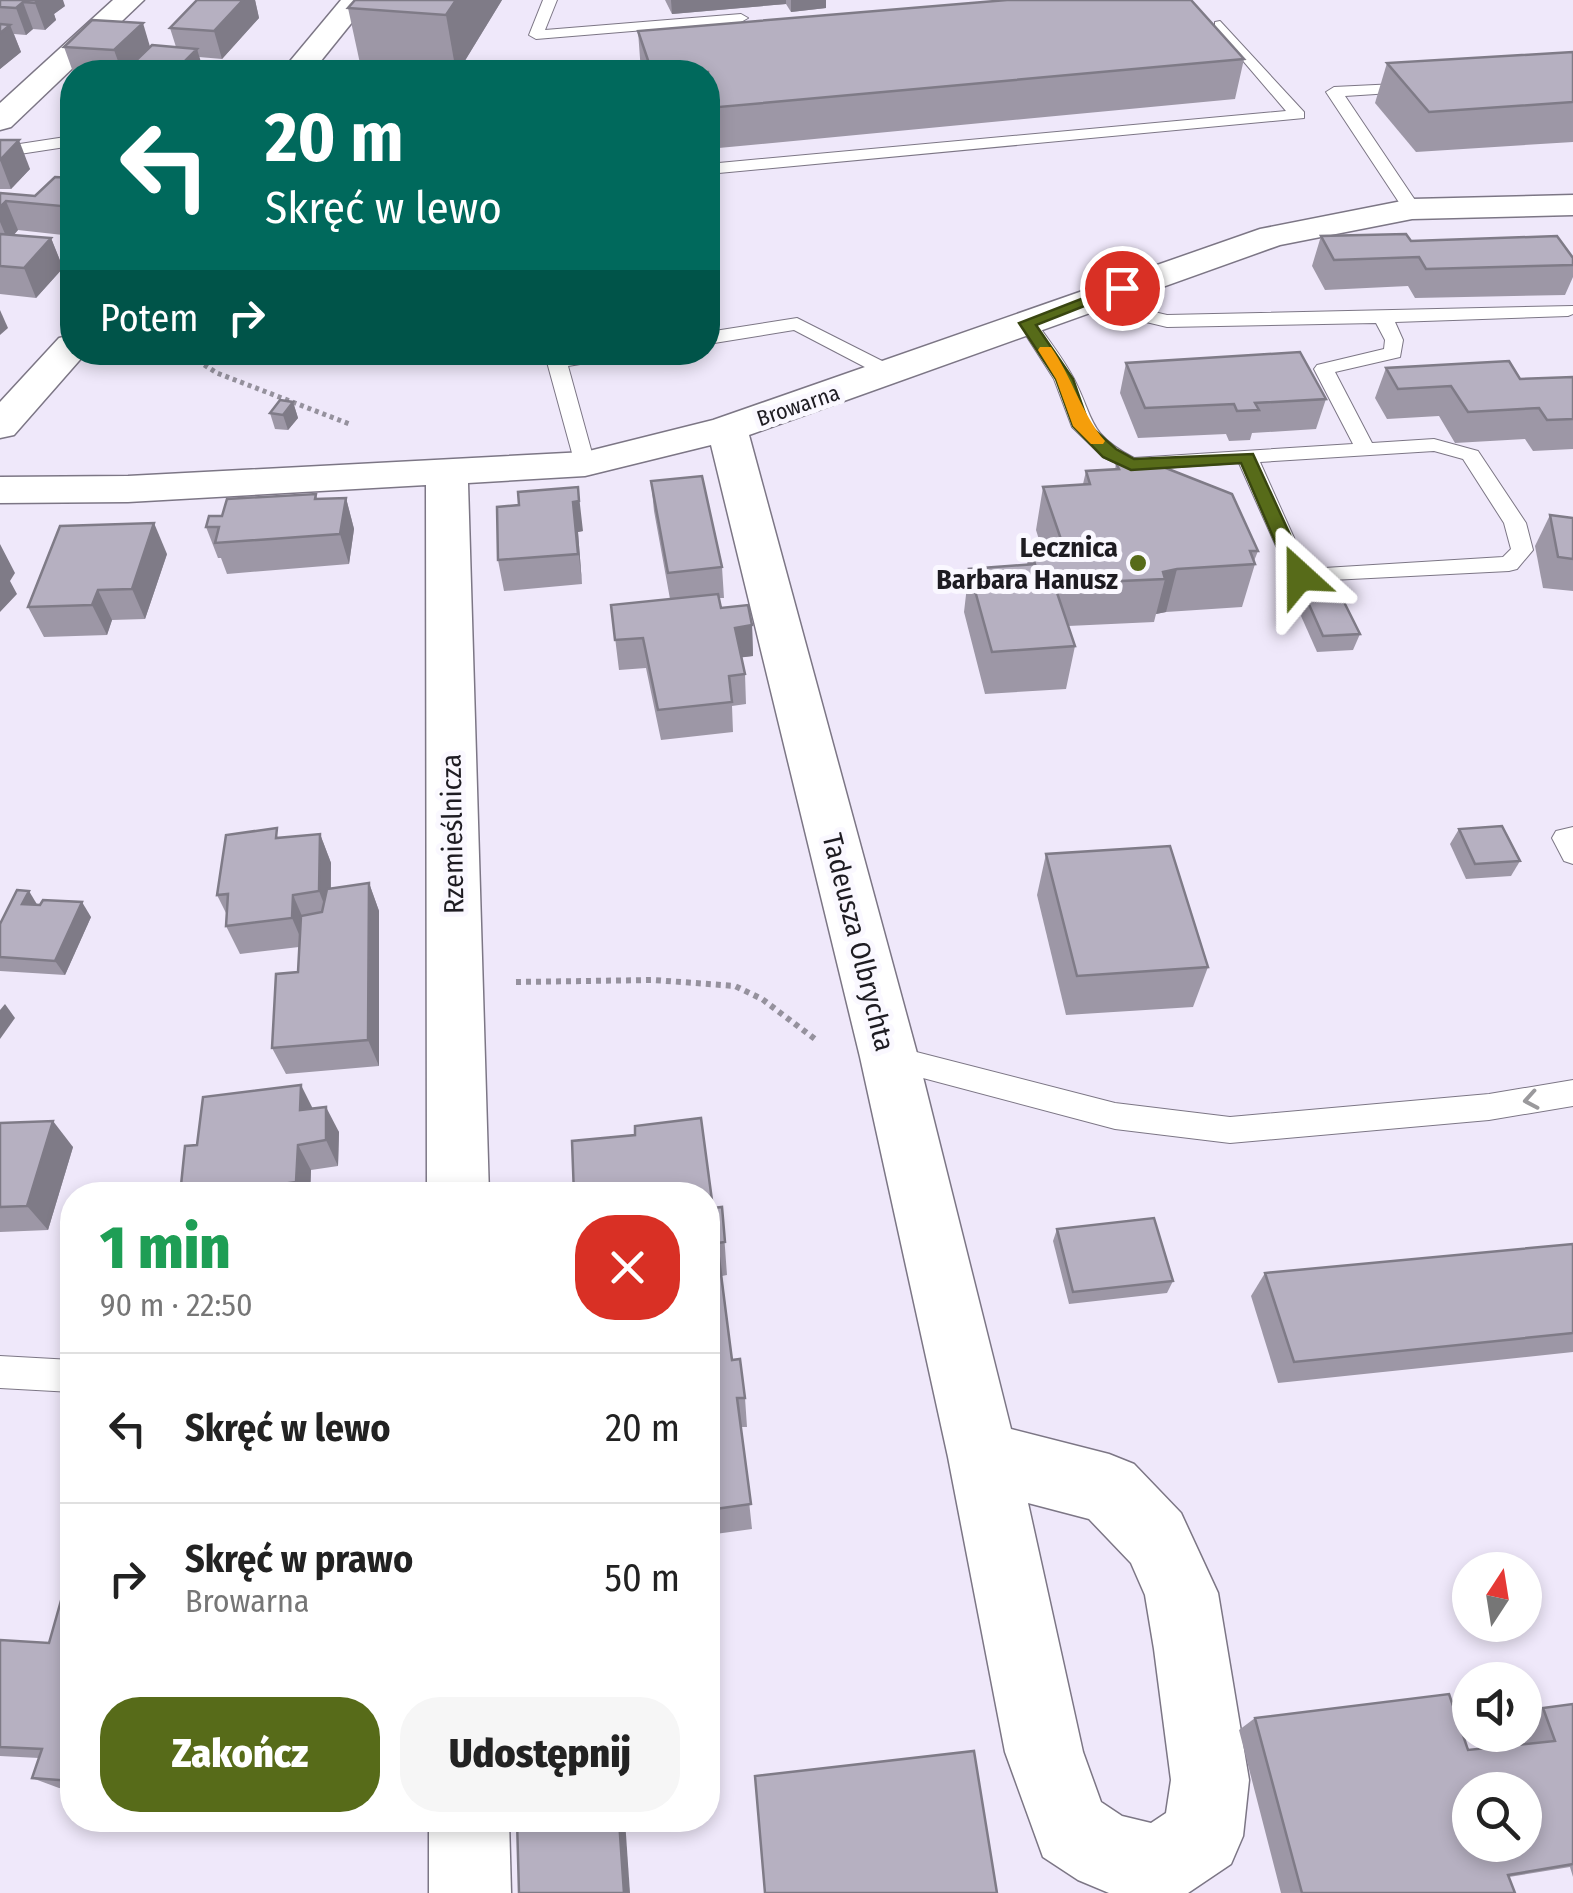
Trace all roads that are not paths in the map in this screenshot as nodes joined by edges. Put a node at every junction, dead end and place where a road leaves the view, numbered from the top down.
1 (130, 0) edge
2 (356, 0) edge
3 (550, 0) edge
4 (741, 18) edge
5 (1220, 25) edge
6 (65, 60) edge
7 (306, 60) edge
8 (60, 65) edge
9 (1434, 87) edge
10 (0, 120) edge
11 (60, 143) edge
12 (0, 152) edge
13 (720, 168) edge
14 (1573, 204) edge
15 (1412, 209) junction
16 (1086, 302) junction
17 (1568, 310) dead end
18 (1383, 318) junction
19 (1027, 323) junction
20 (720, 336) edge
21 (60, 359) edge
22 (558, 365) edge
23 (889, 372) junction
24 (0, 426) edge
25 (727, 430) junction
26 (1366, 450) junction
27 (1247, 457) junction
28 (586, 464) junction
29 (447, 474) junction
30 (0, 490) edge
31 (1573, 838) edge
32 (1573, 854) edge
33 (889, 1057) junction
34 (1573, 1093) edge
35 (458, 1182) edge
36 (0, 1372) edge
37 (60, 1375) edge
38 (984, 1456) junction
39 (468, 1832) edge
40 (470, 1893) edge

1 - 6 street
2 - 7 street
3 - 4 lane
5 - 13 lane
8 - 10 street
9 - 15 lane
11 - 12 lane
14 - 15 street, Browarna
15 - 16 street, Browarna
16 - 18 lane
16 - 19 street, Browarna
17 - 18 lane
18 - 26 lane
19 - 23 street, Browarna
19 - 27 lane
20 - 23 lane
21 - 24 street
22 - 28 lane
23 - 25 street, Browarna
25 - 28 street, Browarna
25 - 33 street, Tadeusza Olbrychta
26 - 27 lane
26 - 27 lane
28 - 29 street, Browarna
29 - 30 street, Browarna
29 - 35 street, Rzemieślnicza
31 - 32 lane
34 -> 33 lane
33 - 38 street, Tadeusza Olbrychta
36 - 37 lane
38 - 38 street, Tadeusza Olbrychta
39 - 40 street

